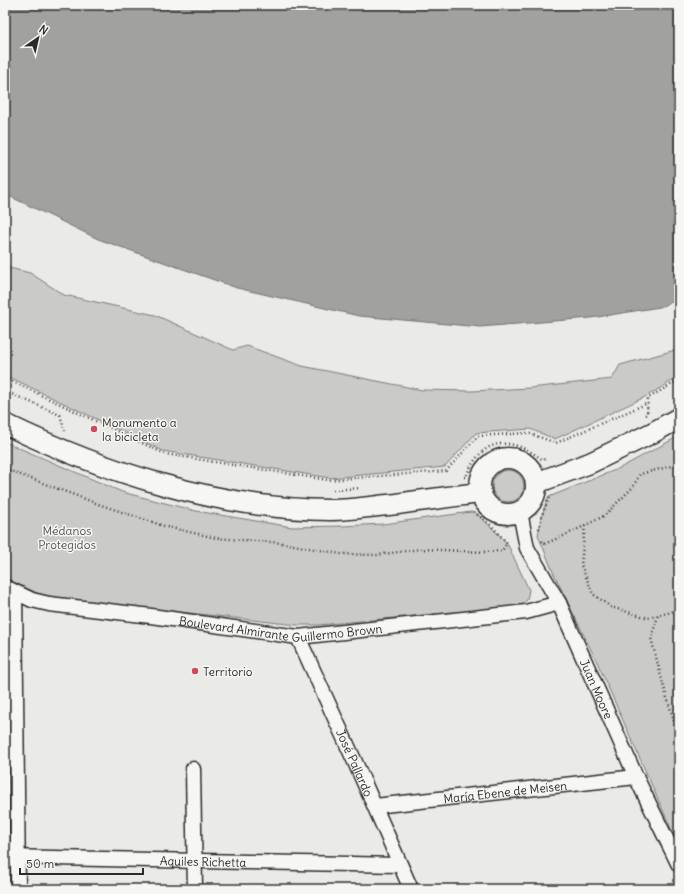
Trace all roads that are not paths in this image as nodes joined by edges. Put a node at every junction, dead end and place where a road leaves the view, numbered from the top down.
1 (679, 418) edge
2 (5, 424) edge
3 (536, 483) junction
4 (481, 493) junction
5 (520, 512) junction
6 (10, 590) edge
7 (559, 602) junction
8 (298, 637) junction
9 (193, 768) dead end
10 (636, 777) junction
11 (375, 806) junction
12 (676, 848) edge
13 (12, 857) edge
14 (194, 862) junction
15 (400, 865) junction
16 (679, 865) edge
17 (18, 889) edge
18 (195, 889) edge
19 (412, 889) edge

1 - 3 main road
2 - 4 main road
3 - 4 main road
3 - 5 main road
4 - 5 main road
5 - 7 street, Juan Moore
6 - 8 street, Boulevard Almirante Guillermo Brown
6 - 13 street
7 - 8 street, Boulevard Almirante Guillermo Brown
7 - 10 street, Juan Moore
8 - 11 street, José Pallardo
9 - 14 street
10 - 11 street, María Ebene de Meisen
10 - 12 street, Juan Moore
11 - 15 street, José Pallardo
12 - 16 street, Juan Moore
13 - 14 street, Aquiles Richetta
13 - 17 street
14 - 15 street, Aquiles Richetta
14 - 18 street
15 - 19 street, José Pallardo

